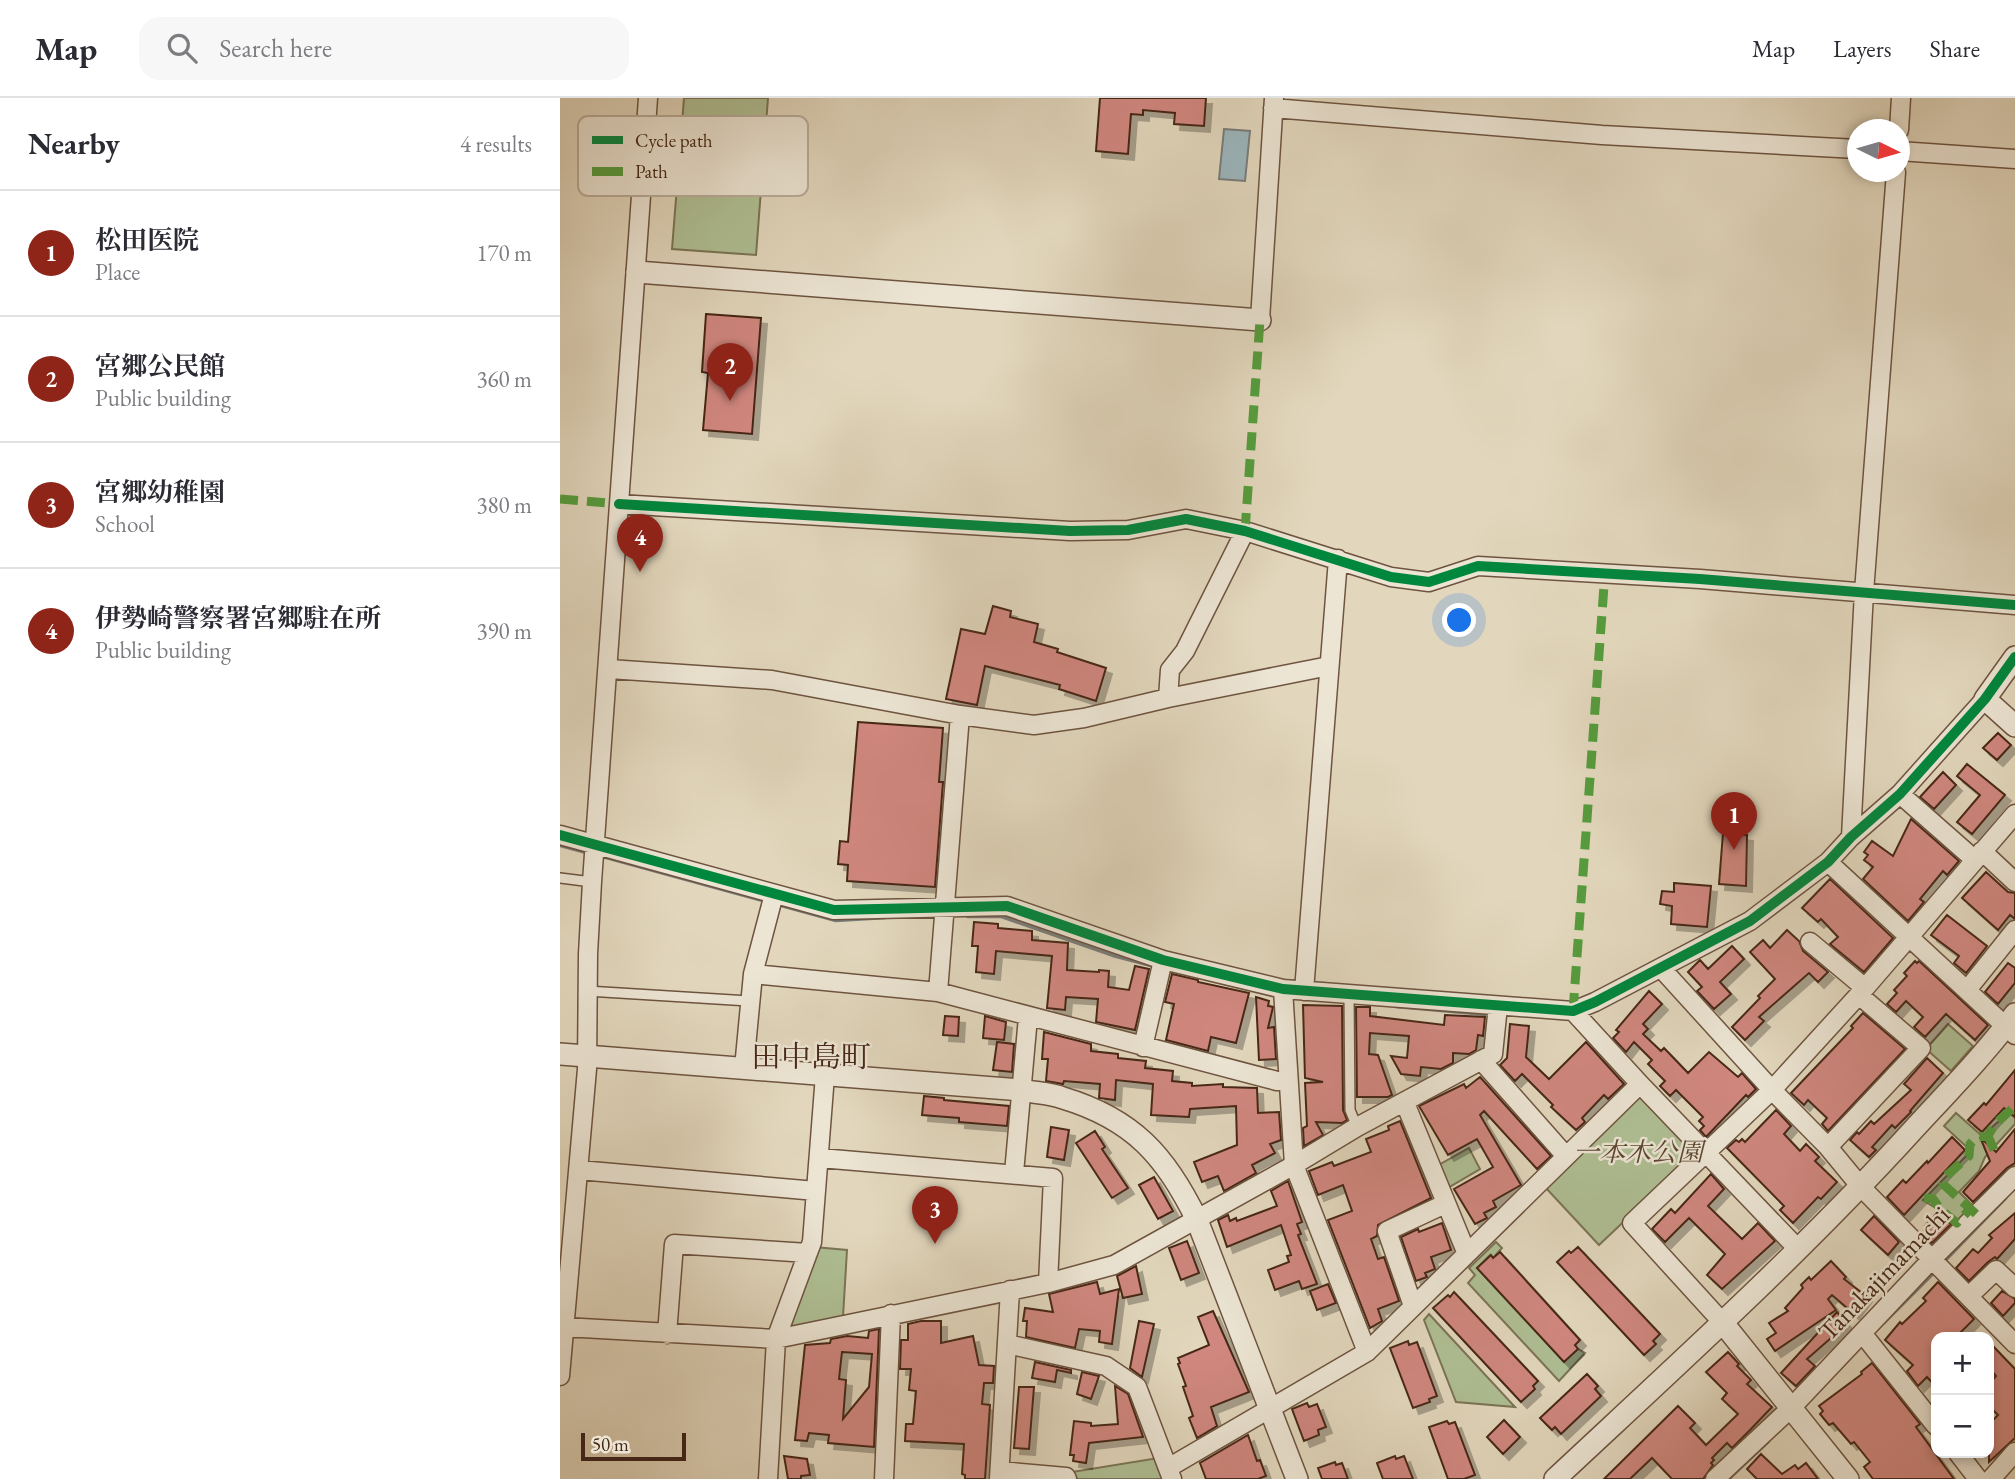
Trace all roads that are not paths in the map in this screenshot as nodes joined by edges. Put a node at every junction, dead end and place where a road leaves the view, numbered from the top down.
1 (648, 98) edge
2 (1901, 98) edge
3 (1274, 103) edge
4 (647, 116) edge
5 (1900, 119) edge
6 (1847, 148) edge
7 (1910, 152) edge
8 (2015, 159) edge
9 (1895, 182) edge
10 (642, 196) edge
11 (637, 272) junction
12 (1260, 320) joint
13 (619, 504) junction
14 (1245, 531) junction
15 (1338, 559) junction
16 (1864, 592) junction
17 (2015, 605) edge
18 (2015, 657) edge
19 (1329, 666) junction
20 (608, 669) junction
21 (1168, 698) junction
22 (1985, 699) junction
23 (960, 715) junction
24 (2015, 726) edge
25 (1900, 794) junction
26 (2015, 814) edge
27 (560, 835) edge
28 (1851, 836) junction
29 (595, 844) junction
30 (1978, 855) junction
31 (1828, 862) junction
32 (560, 878) edge
33 (592, 881) junction
34 (2015, 882) edge
35 (774, 894) junction
36 (944, 907) junction
37 (2015, 930) edge
38 (1910, 937) junction
39 (1810, 942) dead end
40 (1163, 960) junction
41 (1661, 968) junction
42 (753, 974) junction
43 (1283, 989) junction
44 (1967, 990) junction
45 (587, 991) junction
46 (1304, 991) junction
47 (938, 992) junction
48 (1862, 992) junction
49 (1349, 995) junction
50 (750, 1001) junction
51 (1498, 1006) junction
52 (1573, 1011) junction
53 (1028, 1017) junction
54 (2012, 1025) edge
55 (1143, 1047) junction
56 (560, 1054) edge
57 (588, 1057) junction
58 (1481, 1060) junction
59 (744, 1068) junction
60 (825, 1075) junction
61 (1288, 1080) junction
62 (1640, 1084) junction
63 (1021, 1090) junction
64 (1772, 1090) junction
65 (1405, 1103) junction
66 (1357, 1127) junction
67 (1828, 1147) junction
68 (1706, 1151) junction
69 (1565, 1155) junction
70 (820, 1158) junction
71 (1294, 1165) junction
72 (579, 1170) junction
73 (1014, 1173) junction
74 (2014, 1177) edge
75 (1861, 1187) junction
76 (816, 1191) junction
77 (1445, 1204) junction
78 (1197, 1220) junction
79 (1798, 1249) junction
80 (808, 1253) junction
81 (1467, 1254) junction
82 (1931, 1259) junction
83 (1048, 1283) junction
84 (2015, 1288) edge
85 (1010, 1290) junction
86 (1969, 1296) junction
87 (1413, 1306) junction
88 (891, 1314) junction
89 (1723, 1323) junction
90 (564, 1327) junction
91 (1862, 1333) junction
92 (667, 1334) junction
93 (776, 1339) junction
94 (1007, 1343) junction
95 (2015, 1344) edge
96 (1367, 1352) junction
97 (560, 1376) edge
98 (1792, 1407) junction
99 (1270, 1409) junction
100 (1931, 1420) edge
101 (2015, 1452) edge
102 (1962, 1458) edge
103 (1170, 1474) edge
104 (1000, 1475) edge
105 (768, 1479) edge
106 (884, 1479) edge
107 (1067, 1479) edge
108 (1297, 1479) edge
109 (1555, 1479) edge
110 (1716, 1479) edge
111 (1848, 1479) edge
112 (1979, 1479) edge
113 (1991, 1479) edge

1 - 4 street
2 - 5 street
3 - 6 street
3 - 12 street
7 - 8 street
9 - 16 street
10 - 11 street
11 - 12 street
11 - 13 street
13 - 14 street
13 - 20 street
14 - 15 street
14 - 21 street
15 - 16 street
15 - 19 street
16 - 17 street
16 - 28 street
18 - 22 street
19 - 21 street
19 - 46 street
20 - 23 street
20 - 29 street
21 - 23 street
22 - 24 street
22 - 25 street
23 - 36 street
25 - 28 street
25 - 30 street
26 - 30 street
27 - 29 street
28 - 31 street
29 - 33 street
29 - 35 street
30 - 34 street
30 - 38 street
31 - 38 street
31 - 41 street
32 - 33 lane
33 - 45 street
35 - 36 street
35 - 42 street
36 - 40 street
36 - 47 street
37 - 44 street
38 - 44 street
38 - 48 street
39 - 48 street
40 - 43 street
40 - 55 street
41 - 52 street
41 - 64 street
42 - 47 street
42 - 50 street
43 - 46 street
43 - 61 street
44 - 54 street
45 - 50 lane
45 - 57 street
46 - 49 street
47 - 53 street
48 - 64 street
48 - 67 street
49 - 51 street
49 - 66 lane
50 - 59 street
51 - 52 street
51 - 58 street
52 - 62 street
53 - 55 street
53 - 63 street
54 - 75 street
55 - 61 street
56 - 57 street
57 - 59 street
57 - 72 street
58 - 65 street
58 - 69 street
59 - 60 street
60 - 63 street
60 - 70 street
61 - 71 street
62 - 68 street
62 - 69 street
63 - 73 street
63 - 78 street
64 - 67 street
64 - 68 street
65 - 66 street
65 - 77 street
66 - 71 street
67 - 75 street
68 - 79 street
68 - 89 street
69 - 81 street
70 - 73 street
70 - 76 street
71 - 78 street
71 - 96 street
72 - 76 street
72 - 90 street
73 - 83 street
74 - 82 street, Tanakajimamachi
75 - 79 street
75 - 82 street
76 - 80 street
77 - 81 street
77 - 87 street
78 - 83 street
78 - 99 street
79 - 89 street
80 - 92 street
80 - 93 street
81 - 87 street
82 - 86 street
82 - 91 street, Tanakajimamachi
83 - 85 street
84 - 86 street
85 - 88 street
85 - 94 street
86 - 95 street
87 - 96 street
88 - 93 street
88 - 106 street
89 - 98 street
89 - 109 street
90 - 92 street
90 - 97 street
91 - 98 street, Tanakajimamachi
91 - 100 street
92 - 93 street
93 - 105 street
94 - 103 street
94 - 104 street
96 - 99 street
98 - 110 street, Tanakajimamachi
98 - 111 street
99 - 103 street
99 - 108 street
101 - 113 street
102 - 112 street
104 - 107 street

